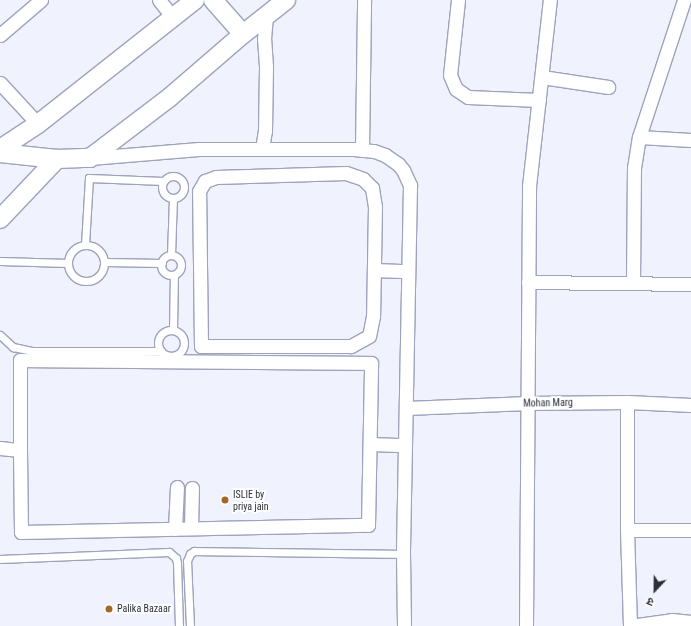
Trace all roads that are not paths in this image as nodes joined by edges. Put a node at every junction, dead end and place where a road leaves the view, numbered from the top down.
1 (41, 0) edge
2 (159, 0) edge
3 (195, 0) edge
4 (213, 0) edge
5 (286, 0) edge
6 (364, 0) edge
7 (458, 0) edge
8 (550, 0) edge
9 (684, 0) edge
10 (266, 16) junction
11 (173, 18) junction
12 (243, 34) junction
13 (0, 35) edge
14 (542, 78) junction
15 (0, 83) edge
16 (608, 87) dead end
17 (539, 100) junction
18 (38, 124) junction
19 (639, 137) junction
20 (691, 140) edge
21 (0, 149) edge
22 (262, 149) junction
23 (362, 150) junction
24 (0, 153) edge
25 (90, 158) junction
26 (57, 159) junction
27 (163, 181) junction
28 (174, 198) junction
29 (0, 219) edge
30 (85, 245) junction
31 (172, 255) junction
32 (0, 261) edge
33 (105, 262) junction
34 (68, 263) junction
35 (162, 263) junction
36 (374, 270) junction
37 (408, 271) junction
38 (174, 275) junction
39 (528, 282) junction
40 (633, 282) junction
41 (691, 284) edge
42 (173, 330) junction
43 (0, 335) edge
44 (161, 351) junction
45 (528, 402) junction
46 (627, 402) junction
47 (691, 405) edge
48 (406, 408) junction
49 (370, 444) junction
50 (405, 445) junction
51 (0, 448) edge
52 (20, 450) junction
53 (177, 487) dead end
54 (192, 488) dead end
55 (191, 528) junction
56 (175, 529) junction
57 (627, 530) junction
58 (691, 530) edge
59 (403, 554) junction
60 (0, 559) edge
61 (691, 622) edge
62 (179, 626) edge
63 (190, 626) edge
64 (404, 626) edge
65 (526, 626) edge
66 (630, 626) edge

1 - 13 street
2 - 11 street
3 - 11 street
4 - 12 street
5 - 10 street
6 - 23 street
7 - 17 street
8 - 14 street
9 - 19 street
10 - 12 street
10 - 22 street
11 - 18 street
12 - 25 street
14 - 16 street
14 - 17 street
15 - 18 street
17 - 39 street
18 - 21 street
19 - 20 street
19 - 40 street
22 - 23 street
22 - 25 street
23 - 37 street
24 - 26 street
25 - 26 street
26 - 29 street
27 - 28 lane
27 - 28 lane
27 - 30 lane
28 - 31 lane
30 - 33 lane
30 - 34 lane
31 - 35 lane
31 - 38 lane
32 - 34 lane
33 - 34 lane
33 - 35 lane
35 - 38 lane
36 - 36 street
36 - 37 street
37 - 48 street
38 - 42 lane
39 - 40 street
39 - 45 street
40 - 41 street
42 - 44 lane
42 - 44 lane
43 - 44 lane
45 - 46 street, Mohan Marg
45 - 48 street, Mohan Marg
45 - 65 street
46 - 47 street, Mohan Marg
46 - 57 street
48 - 50 street
49 - 50 street
49 - 52 street
49 - 55 street
50 - 59 street
51 - 52 street
52 - 56 street
53 - 56 street
54 - 55 street
55 - 56 street
57 - 58 street
57 - 66 street
59 - 63 lane
59 - 64 street
60 - 62 lane
61 - 66 street

